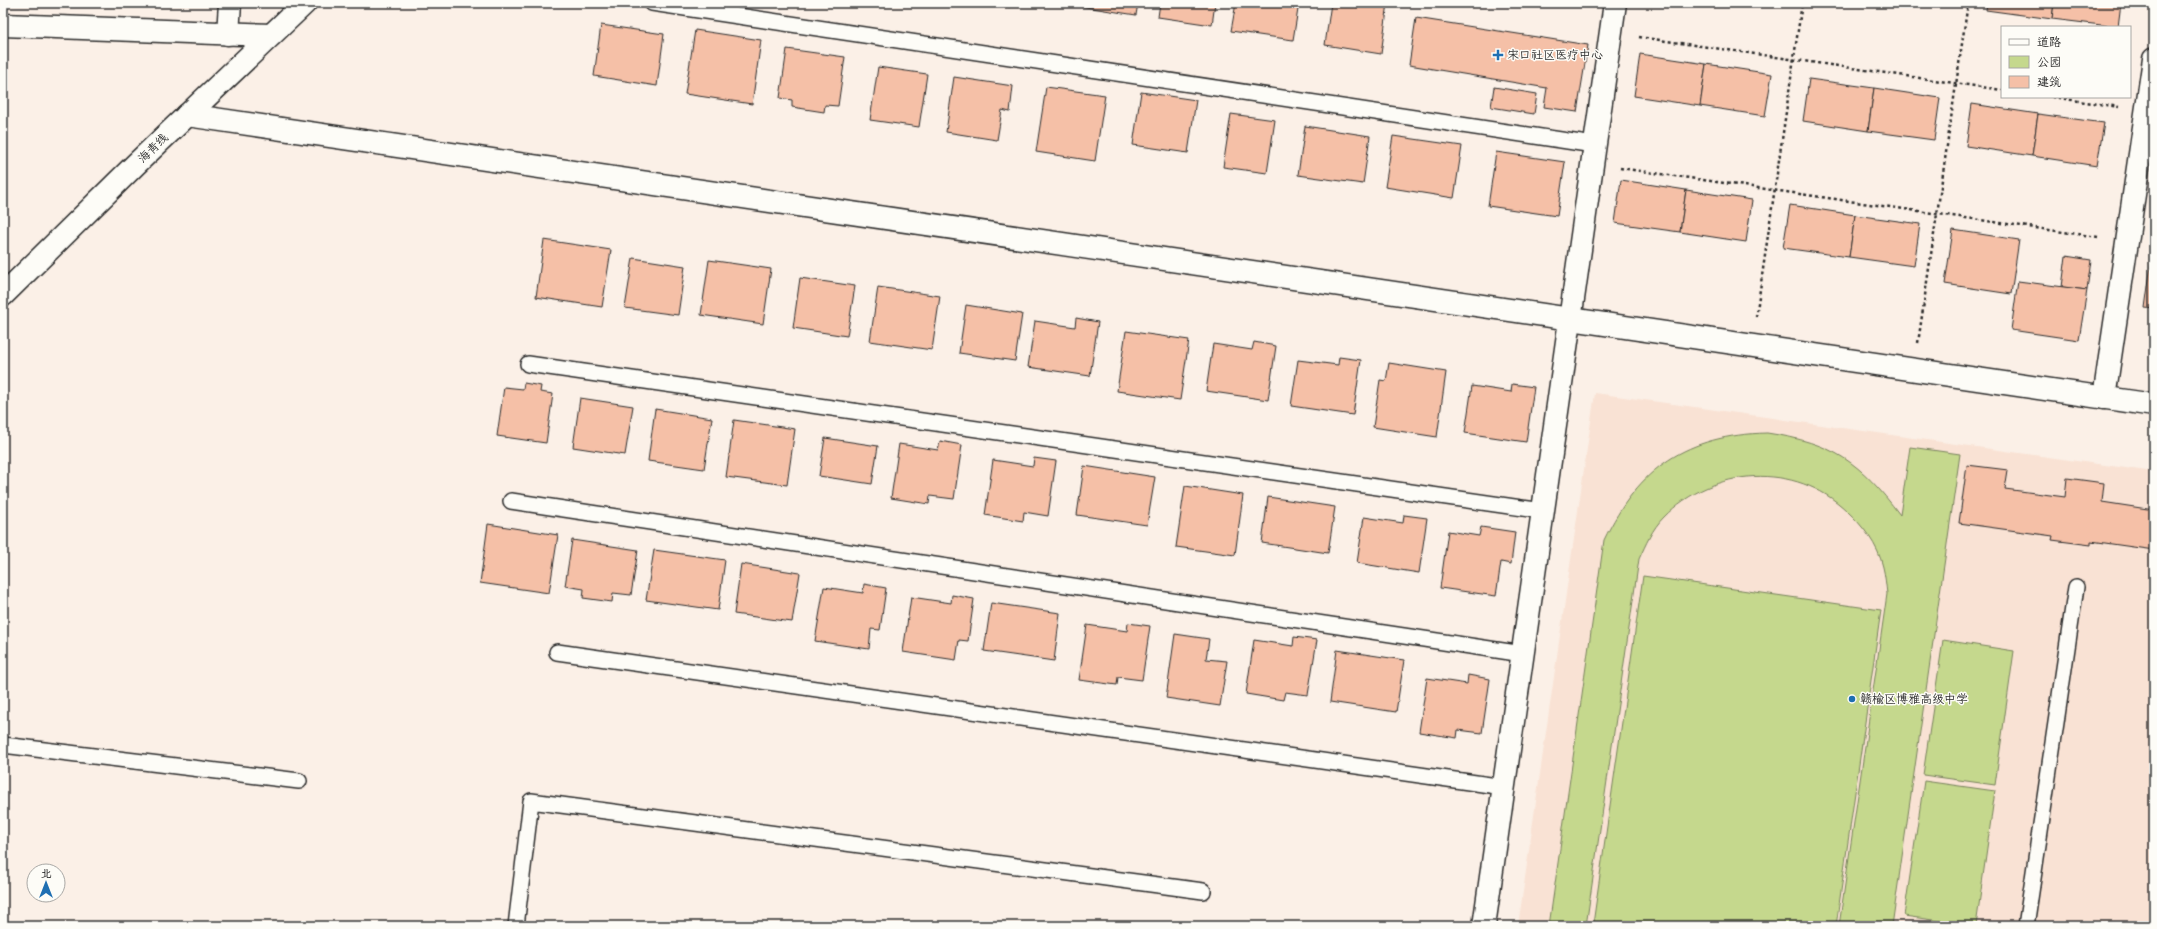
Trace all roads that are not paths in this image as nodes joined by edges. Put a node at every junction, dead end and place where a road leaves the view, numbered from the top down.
1 (230, 3) edge
2 (305, 3) edge
3 (652, 3) edge
4 (1612, 3) edge
5 (3, 25) edge
6 (228, 34) junction
7 (271, 35) junction
8 (2154, 59) edge
9 (187, 115) junction
10 (1593, 154) junction
11 (3, 295) edge
12 (1570, 319) junction
13 (528, 364) dead end
14 (2104, 398) junction
15 (2154, 405) edge
16 (511, 500) dead end
17 (1543, 511) junction
18 (2076, 587) dead end
19 (557, 652) dead end
20 (1523, 654) junction
21 (3, 745) edge
22 (300, 781) dead end
23 (1504, 787) junction
24 (1203, 891) dead end
25 (516, 926) edge
26 (1484, 926) edge
27 (2026, 926) edge

1 - 6 street
2 - 7 street, 海青线
3 - 10 lane
4 - 10 street
5 - 6 street
6 - 7 street
7 - 9 street, 海青线
8 - 14 street
9 - 11 street, 海青线
9 - 12 street
10 - 12 street
12 - 14 street
12 - 17 street
13 - 17 lane
14 - 15 street
16 - 20 lane
17 - 20 street
18 - 27 lane
19 - 23 lane
20 - 23 street
21 - 22 lane
23 - 26 street
24 - 25 lane

